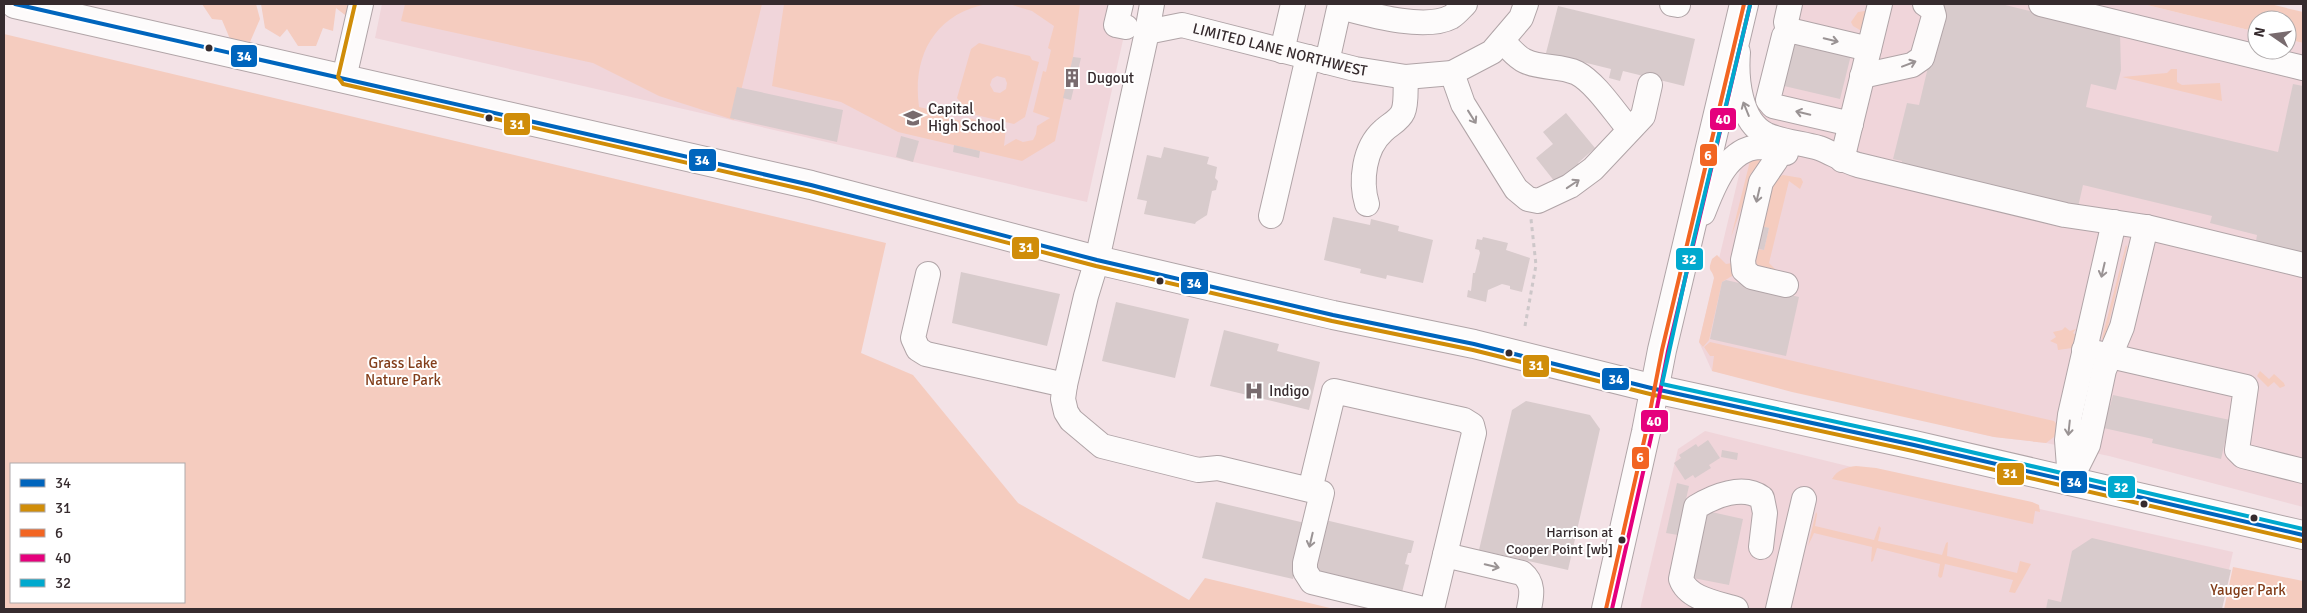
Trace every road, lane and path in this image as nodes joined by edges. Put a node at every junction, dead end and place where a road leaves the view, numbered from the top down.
1 (15, 4) edge
2 (361, 4) edge
3 (1121, 4) edge
4 (1152, 4) edge
5 (1293, 4) edge
6 (1465, 4) edge
7 (1526, 4) edge
8 (1790, 4) edge
9 (1925, 4) edge
10 (2041, 4) edge
11 (1340, 5) edge
12 (1874, 5) edge
13 (1741, 14) edge
14 (1136, 30) junction
15 (1793, 31) junction
16 (1502, 40) junction
17 (1869, 49) junction
18 (1282, 51) junction
19 (1318, 60) junction
20 (2303, 68) edge
21 (1452, 73) junction
22 (1862, 76) junction
23 (1406, 77) junction
24 (344, 78) junction
25 (1650, 85) dead end
26 (1851, 124) junction
27 (1629, 129) junction
28 (1778, 151) junction
29 (1842, 160) junction
30 (1528, 199) junction
31 (1367, 204) dead end
32 (1271, 216) dead end
33 (2114, 222) junction
34 (2146, 227) junction
35 (1686, 246) junction
36 (1097, 260) junction
37 (2303, 265) edge
38 (928, 274) dead end
39 (1786, 286) dead end
40 (1525, 326) dead end
41 (2084, 350) junction
42 (2111, 356) junction
43 (1065, 385) junction
44 (1655, 389) junction
45 (2303, 471) edge
46 (2070, 481) junction
47 (1322, 492) dead end
48 (1804, 499) dead end
49 (2303, 535) edge
50 (1762, 547) dead end
51 (1445, 554) junction
52 (1423, 609) edge
53 (1432, 609) edge
54 (1529, 609) edge
55 (1606, 609) edge
56 (1736, 609) edge
57 (1778, 609) edge

1 - 24 main road
2 - 24 street
3 - 14 street
4 - 14 street
5 - 18 street
6 - 11 street
7 - 16 street, LIMITED LANE NORTHWEST
8 - 15 street
22 -> 9 street
10 - 20 street
11 - 19 street
12 - 17 street
29 -> 13 street
13 - 35 main road
14 - 18 street, LIMITED LANE NORTHWEST
14 - 36 street
15 -> 17 street
26 -> 15 street
16 - 21 street, LIMITED LANE NORTHWEST
16 - 27 street
17 - 22 street
18 - 19 street, LIMITED LANE NORTHWEST
19 - 23 street, LIMITED LANE NORTHWEST
19 - 32 street
21 - 23 street, LIMITED LANE NORTHWEST
21 -> 30 street
22 - 26 street
23 - 31 street
24 - 36 main road
25 - 27 street
26 - 29 street
30 -> 27 street
28 - 29 street
28 - 35 street
28 -> 39 street
29 - 33 street
30 - 40 path
33 - 34 street
33 -> 41 street
34 - 37 street
34 - 42 street
35 - 44 main road
36 - 43 street
36 - 44 main road
38 - 43 street
41 - 42 street
41 -> 46 street
42 - 45 street
42 - 46 street
43 - 51 street
44 - 46 main road
44 - 55 main road
46 - 49 main road
47 -> 52 street
48 - 57 street
50 - 56 street
51 - 53 street
51 -> 54 street

